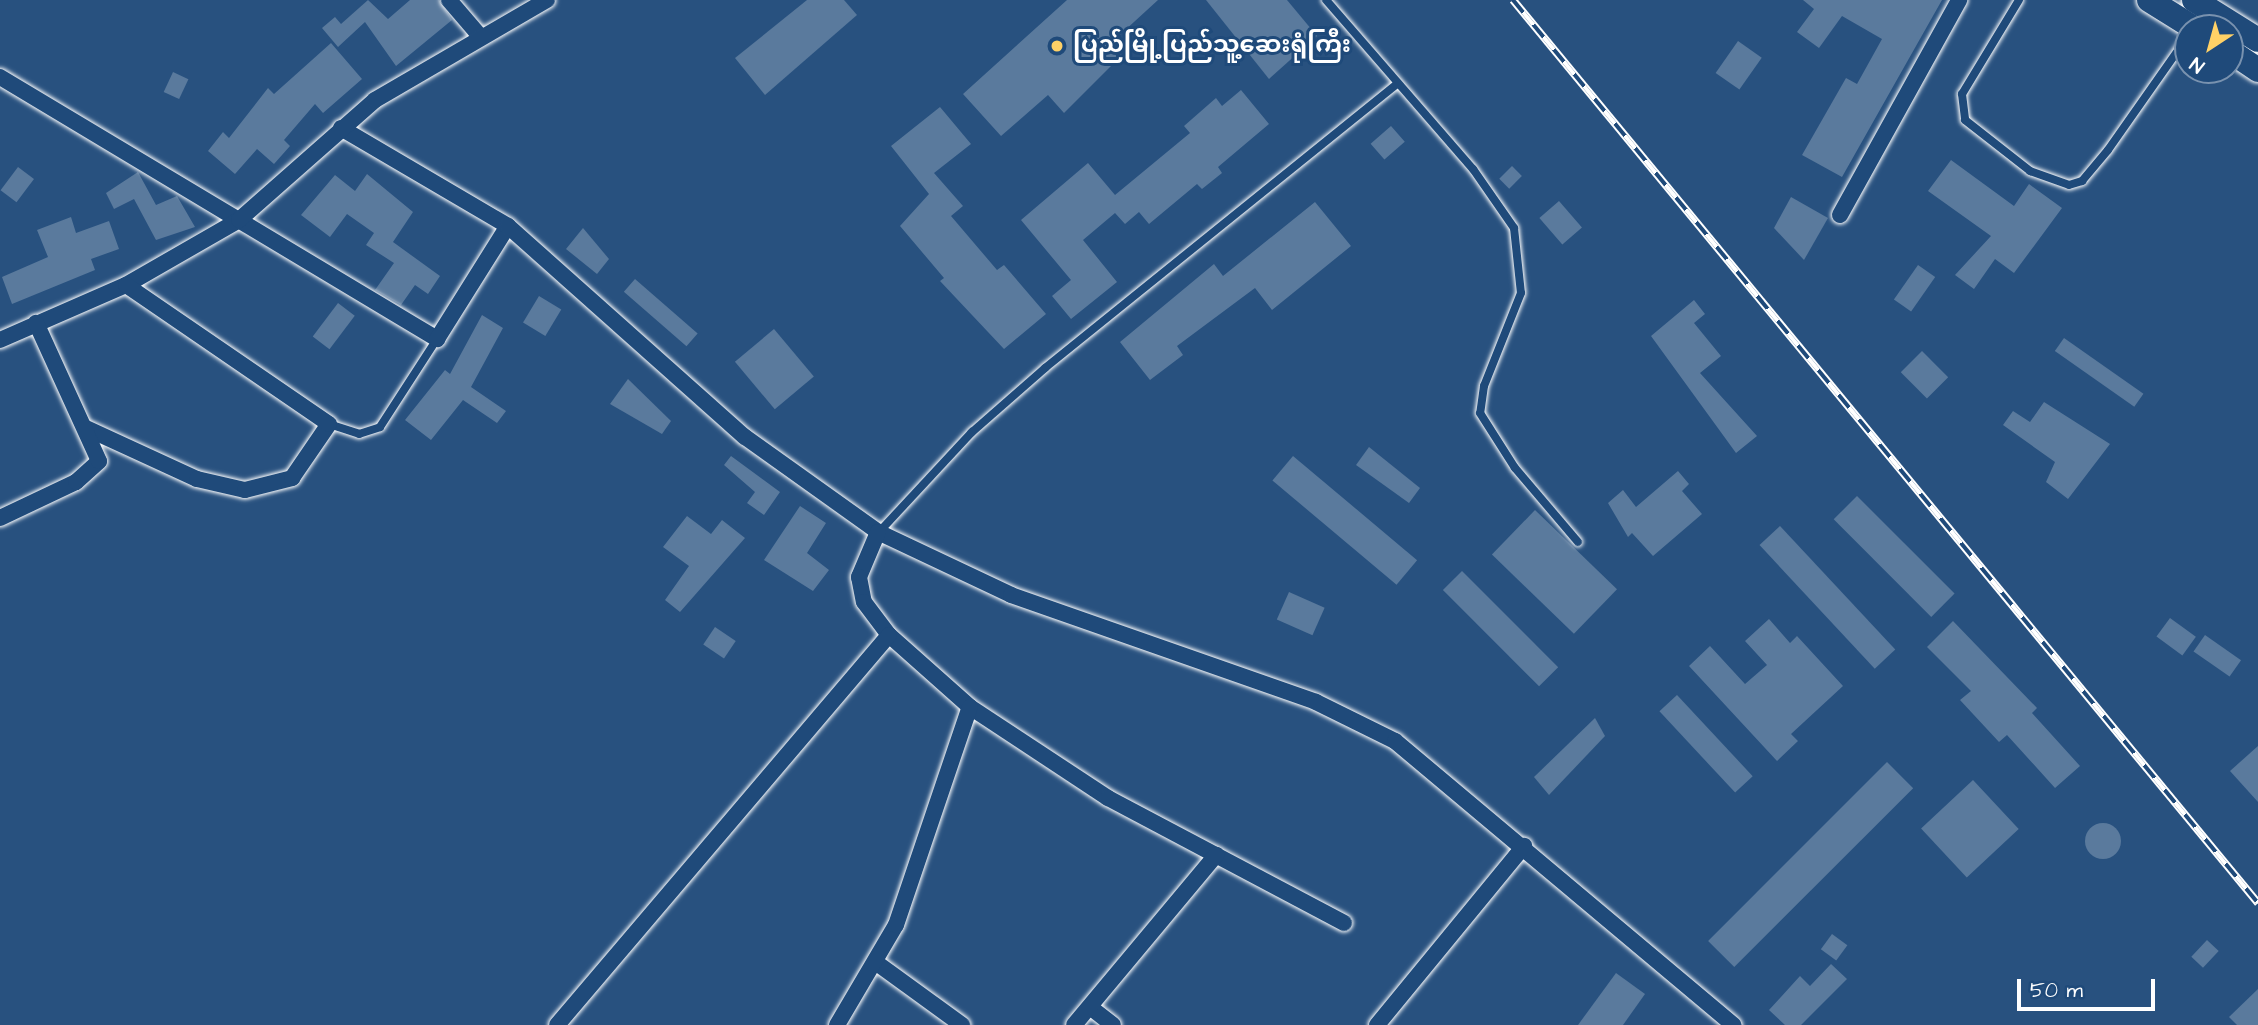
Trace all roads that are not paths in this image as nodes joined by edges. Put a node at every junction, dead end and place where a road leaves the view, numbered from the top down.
1 (449, 0) edge
2 (547, 0) edge
3 (1326, 0) edge
4 (1959, 0) edge
5 (2019, 0) edge
6 (2149, 0) edge
7 (2191, 14) edge
8 (479, 36) junction
9 (2174, 56) edge
10 (0, 77) edge
11 (1397, 83) junction
12 (341, 128) junction
13 (1839, 215) dead end
14 (239, 220) junction
15 (508, 226) junction
16 (126, 285) junction
17 (36, 323) junction
18 (437, 339) junction
19 (0, 340) edge
20 (329, 424) junction
21 (86, 428) junction
22 (0, 518) edge
23 (878, 533) junction
24 (1578, 542) dead end
25 (889, 635) junction
26 (970, 706) junction
27 (1524, 846) junction
28 (1216, 855) junction
29 (1344, 923) dead end
30 (878, 964) junction
31 (1090, 1007) junction
32 (557, 1025) edge
33 (837, 1025) edge
34 (962, 1025) edge
35 (1074, 1025) edge
36 (1113, 1025) edge
37 (1377, 1025) edge
38 (1734, 1025) edge

1 - 8 street
2 - 8 street
3 - 11 lane
4 - 13 street
5 - 9 lane
6 - 7 main road
8 - 12 street
10 - 14 street
11 - 23 lane
11 - 24 lane
12 - 14 street
12 - 15 street
14 - 16 street
14 - 18 street
15 - 18 street
15 - 23 street
16 - 17 street
16 - 20 street
17 - 19 street
17 - 21 street
18 - 20 lane
20 - 21 street
21 - 22 street
23 - 25 street
23 - 27 street
25 - 26 street
25 - 32 street
26 - 28 street
26 - 30 street
27 - 37 street
27 - 38 street
28 - 29 street
28 - 31 street
30 - 33 street
30 - 34 street
31 - 35 street
31 - 36 street

